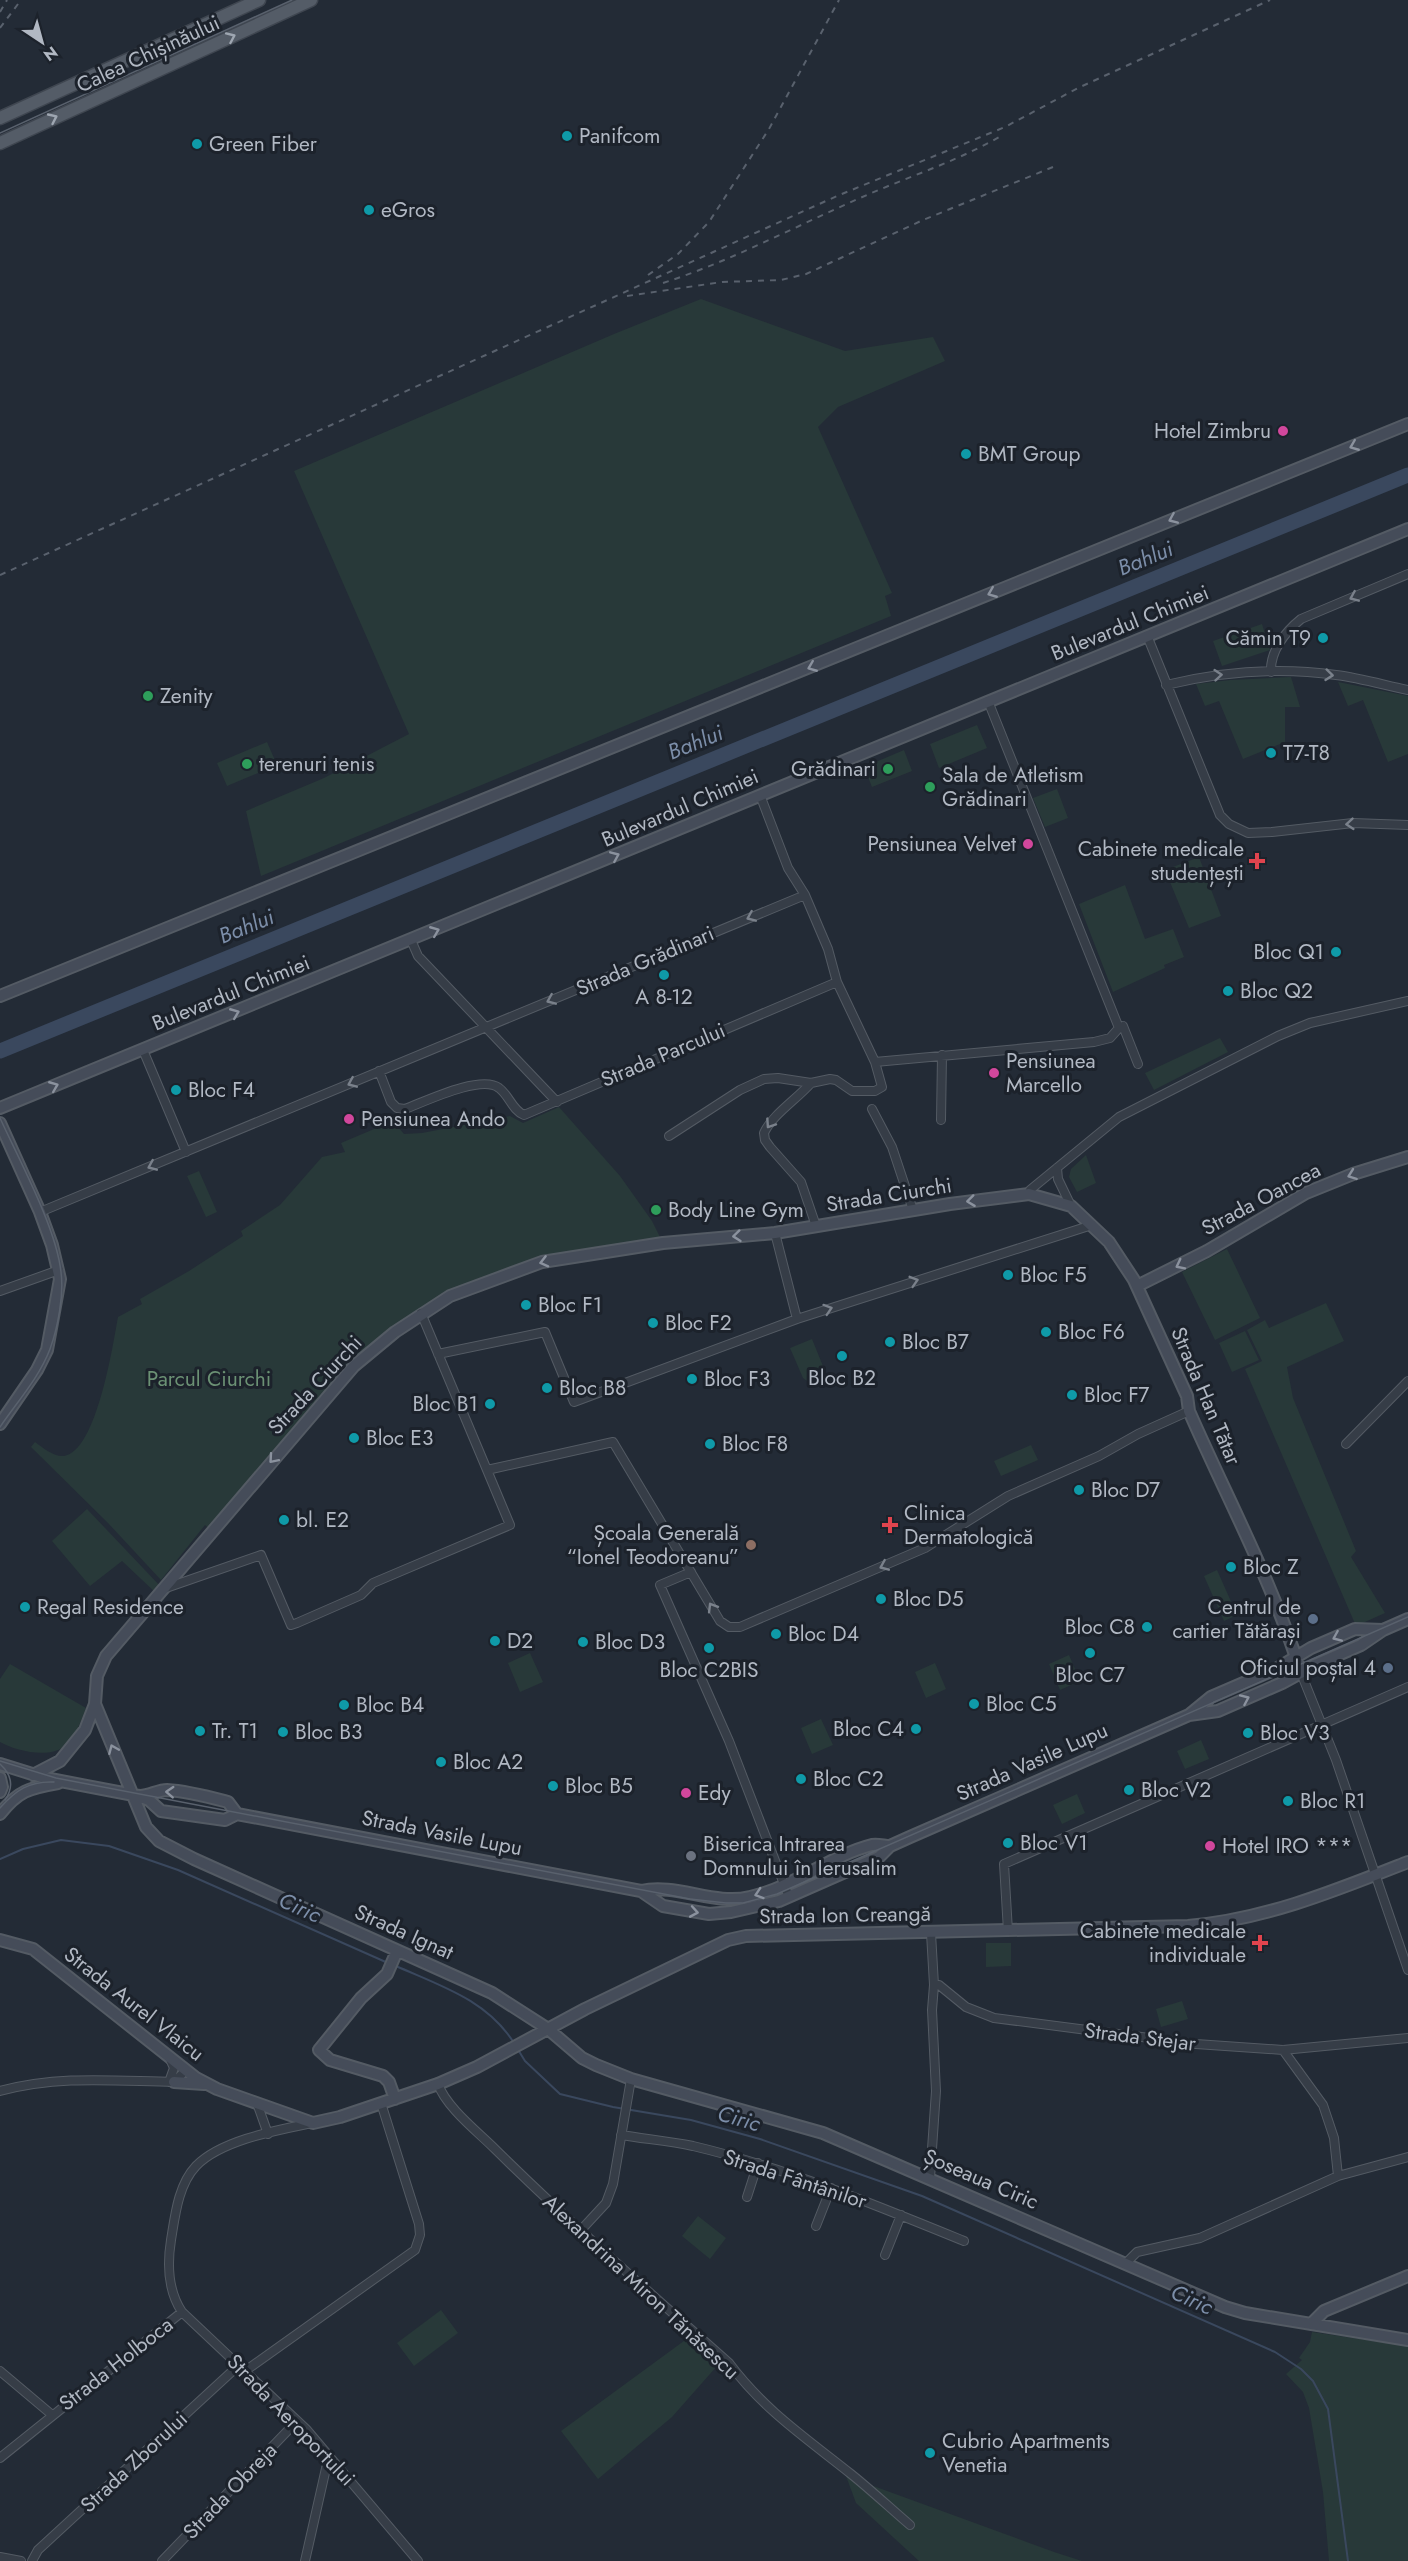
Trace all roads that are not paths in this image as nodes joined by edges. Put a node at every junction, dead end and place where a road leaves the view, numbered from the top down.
1 (259, 0) edge
2 (311, 0) edge
3 (0, 118) edge
4 (0, 142) edge
5 (1408, 424) edge
6 (1408, 529) edge
7 (1408, 574) edge
8 (1148, 638) junction
9 (1271, 672) junction
10 (1166, 685) junction
11 (1408, 690) edge
12 (988, 701) junction
13 (759, 795) junction
14 (1408, 825) edge
15 (805, 895) junction
16 (411, 940) junction
17 (837, 982) junction
18 (0, 996) edge
19 (1408, 1000) edge
20 (485, 1028) junction
21 (1119, 1028) junction
22 (143, 1050) junction
23 (942, 1055) junction
24 (875, 1062) junction
25 (1138, 1064) dead end
26 (379, 1071) junction
27 (811, 1083) junction
28 (557, 1102) junction
29 (0, 1108) edge
30 (872, 1109) dead end
31 (941, 1120) dead end
32 (0, 1123) edge
33 (669, 1136) dead end
34 (186, 1152) junction
35 (1408, 1157) edge
36 (1057, 1168) junction
37 (1029, 1194) junction
38 (1071, 1206) junction
39 (913, 1210) junction
40 (40, 1212) junction
41 (1092, 1225) junction
42 (816, 1226) junction
43 (775, 1233) junction
44 (59, 1270) junction
45 (1137, 1286) junction
46 (0, 1291) edge
47 (421, 1313) junction
48 (797, 1319) junction
49 (438, 1354) junction
50 (1408, 1381) edge
51 (1189, 1411) junction
52 (4, 1412) edge
53 (0, 1424) edge
54 (1346, 1444) dead end
55 (487, 1470) junction
56 (691, 1572) junction
57 (166, 1588) junction
58 (1408, 1619) edge
59 (1383, 1630) junction
60 (1296, 1658) junction
61 (1301, 1673) junction
62 (1408, 1687) edge
63 (94, 1704) junction
64 (1189, 1715) junction
65 (1321, 1724) junction
66 (60, 1761) junction
67 (0, 1764) edge
68 (33, 1775) junction
69 (0, 1778) edge
70 (64, 1781) junction
71 (0, 1792) edge
72 (135, 1795) junction
73 (0, 1814) edge
74 (237, 1814) junction
75 (890, 1846) junction
76 (1408, 1862) edge
77 (1374, 1875) junction
78 (784, 1885) junction
79 (641, 1891) junction
80 (789, 1897) junction
81 (1008, 1931) junction
82 (931, 1933) junction
83 (0, 1940) edge
84 (395, 1955) junction
85 (1408, 1970) edge
86 (934, 1985) junction
87 (548, 2029) junction
88 (1408, 2038) edge
89 (1283, 2050) junction
90 (170, 2060) junction
91 (185, 2071) junction
92 (171, 2082) junction
93 (207, 2084) junction
94 (438, 2084) junction
95 (630, 2084) junction
96 (0, 2091) edge
97 (395, 2099) junction
98 (257, 2103) junction
99 (381, 2103) junction
100 (313, 2123) junction
101 (621, 2131) junction
102 (268, 2134) junction
103 (1408, 2157) edge
104 (758, 2163) junction
105 (1338, 2176) junction
106 (930, 2178) junction
107 (831, 2188) junction
108 (747, 2197) dead end
109 (901, 2215) junction
110 (816, 2226) dead end
111 (581, 2230) junction
112 (964, 2241) dead end
113 (885, 2255) dead end
114 (1126, 2263) junction
115 (1408, 2276) edge
116 (182, 2312) junction
117 (1311, 2324) junction
118 (1408, 2340) edge
119 (242, 2368) junction
120 (0, 2371) edge
121 (51, 2414) junction
122 (297, 2421) junction
123 (329, 2455) junction
124 (0, 2458) edge
125 (910, 2526) dead end
126 (0, 2557) edge
127 (21, 2561) edge
128 (32, 2561) edge
129 (162, 2561) edge
130 (305, 2561) edge
131 (418, 2561) edge

1 - 3 main road, Calea Chișinăului
4 -> 2 main road, Calea Chișinăului
5 -> 18 main road
6 - 8 main road, Bulevardul Chimiei
7 -> 9 street
8 - 10 street
8 - 12 main road, Bulevardul Chimiei
10 -> 9 street
9 -> 11 street
14 -> 10 street
12 - 13 main road, Bulevardul Chimiei
12 - 21 street
13 - 15 street
16 -> 13 main road, Bulevardul Chimiei
15 - 17 street
15 -> 20 street, Strada Grădinari
16 - 20 street
22 -> 16 main road, Bulevardul Chimiei
17 - 24 street
17 - 28 street, Strada Parcului
19 - 36 street
20 - 26 street, Strada Grădinari
20 - 28 street
21 - 23 street
21 - 25 street
29 -> 22 main road, Bulevardul Chimiei
22 - 34 street
23 - 24 street
23 - 31 street
24 - 27 street
26 - 28 street, Strada Parcului
26 -> 34 street, Strada Grădinari
27 - 33 street
27 -> 42 street
30 - 39 street
32 - 40 main road
34 -> 40 street, Strada Grădinari
35 -> 45 main road, Strada Oancea
36 - 37 street
36 - 38 street
37 - 38 main road, Strada Han Tătar
37 -> 39 main road, Strada Ciurchi
38 - 41 main road, Strada Han Tătar
39 - 42 main road, Strada Ciurchi
40 - 44 main road
41 - 45 main road, Strada Han Tătar
48 -> 41 street
42 - 43 main road, Strada Ciurchi
43 -> 47 main road, Strada Ciurchi
43 - 48 street
44 - 46 street
44 - 52 main road
45 - 51 main road, Strada Han Tătar
47 - 49 street
47 -> 57 main road, Strada Ciurchi
48 - 49 street
49 - 55 street
50 - 54 street
51 -> 56 street
51 - 60 main road, Strada Han Tătar
52 - 53 main road
55 - 56 street
55 - 57 street
56 - 78 street
57 - 63 main road, Strada Ciurchi
58 - 59 main road, Strada Vasile Lupu
59 -> 60 main road, Strada Vasile Lupu
59 - 61 main road, Strada Vasile Lupu
60 - 61 main road, Strada Han Tătar
60 - 64 main road, Strada Vasile Lupu
64 -> 61 main road, Strada Vasile Lupu
61 - 65 street
62 - 65 street
63 - 66 main road, Strada Ciurchi
72 -> 63 main road
64 - 75 main road, Strada Vasile Lupu
65 - 77 street
65 - 81 street
66 - 68 main road, Strada Ciurchi
66 - 70 main road
67 - 68 main road, Strada Vasile Lupu
68 - 70 main road, Strada Vasile Lupu
69 - 71 main road
70 - 72 main road, Strada Vasile Lupu
70 - 73 main road
72 - 74 main road, Strada Vasile Lupu
74 -> 72 main road, Strada Vasile Lupu
72 - 84 main road, Strada Ignat
74 - 79 main road, Strada Vasile Lupu
75 - 78 main road, Strada Vasile Lupu
75 - 80 main road, Strada Vasile Lupu
76 - 77 main road, Strada Ion Creangă
77 - 81 main road, Strada Ion Creangă
77 - 85 street
78 -> 79 main road, Strada Vasile Lupu
78 - 80 street
79 -> 80 main road, Strada Vasile Lupu
81 - 82 main road, Strada Ion Creangă
82 - 86 street
82 - 87 main road, Strada Ion Creangă
83 - 90 main road, Strada Aurel Vlaicu
84 - 87 main road, Strada Ignat
84 - 97 main road
86 - 89 street, Strada Stejar
86 - 106 street
87 - 94 main road, Strada Ion Creangă
87 - 95 main road, Șoseaua Ciric
88 - 89 street, Strada Stejar
89 - 105 street
90 - 91 main road, Strada Aurel Vlaicu
90 - 92 street
91 - 92 street
91 - 93 main road, Strada Aurel Vlaicu
92 - 93 main road
92 - 96 street
93 - 98 main road, Strada Aurel Vlaicu
94 - 97 main road, Strada Ion Creangă
94 - 111 street, Alexandrina Miron Tănăsescu
95 - 101 street
95 - 106 main road, Șoseaua Ciric
97 - 99 main road, Strada Ion Creangă
98 - 100 main road, Strada Aurel Vlaicu
98 - 102 street
99 - 100 main road, Strada Ion Creangă
99 - 119 street, Strada Zborului
100 - 102 street, Strada Holboca
101 - 104 street, Strada Fântânilor
101 - 111 street
102 - 116 street, Strada Holboca
103 - 105 street
104 - 107 street, Strada Fântânilor
104 - 108 street
105 - 114 street
106 - 114 main road, Șoseaua Ciric
107 - 109 street, Strada Fântânilor
107 - 110 street
109 - 112 street, Strada Fântânilor
109 - 113 street
111 - 125 street, Alexandrina Miron Tănăsescu
114 - 117 main road, Șoseaua Ciric
115 - 117 main road
116 - 119 street, Strada Aeroportului
116 - 121 street, Strada Holboca
117 - 118 main road, Șoseaua Ciric
119 - 122 street, Strada Aeroportului
119 - 128 street, Strada Zborului
120 - 121 street
121 - 124 street, Strada Holboca
122 - 123 street, Strada Aeroportului
122 - 129 street, Strada Obreja
123 - 130 street
123 - 131 street, Strada Aeroportului
126 - 127 street

